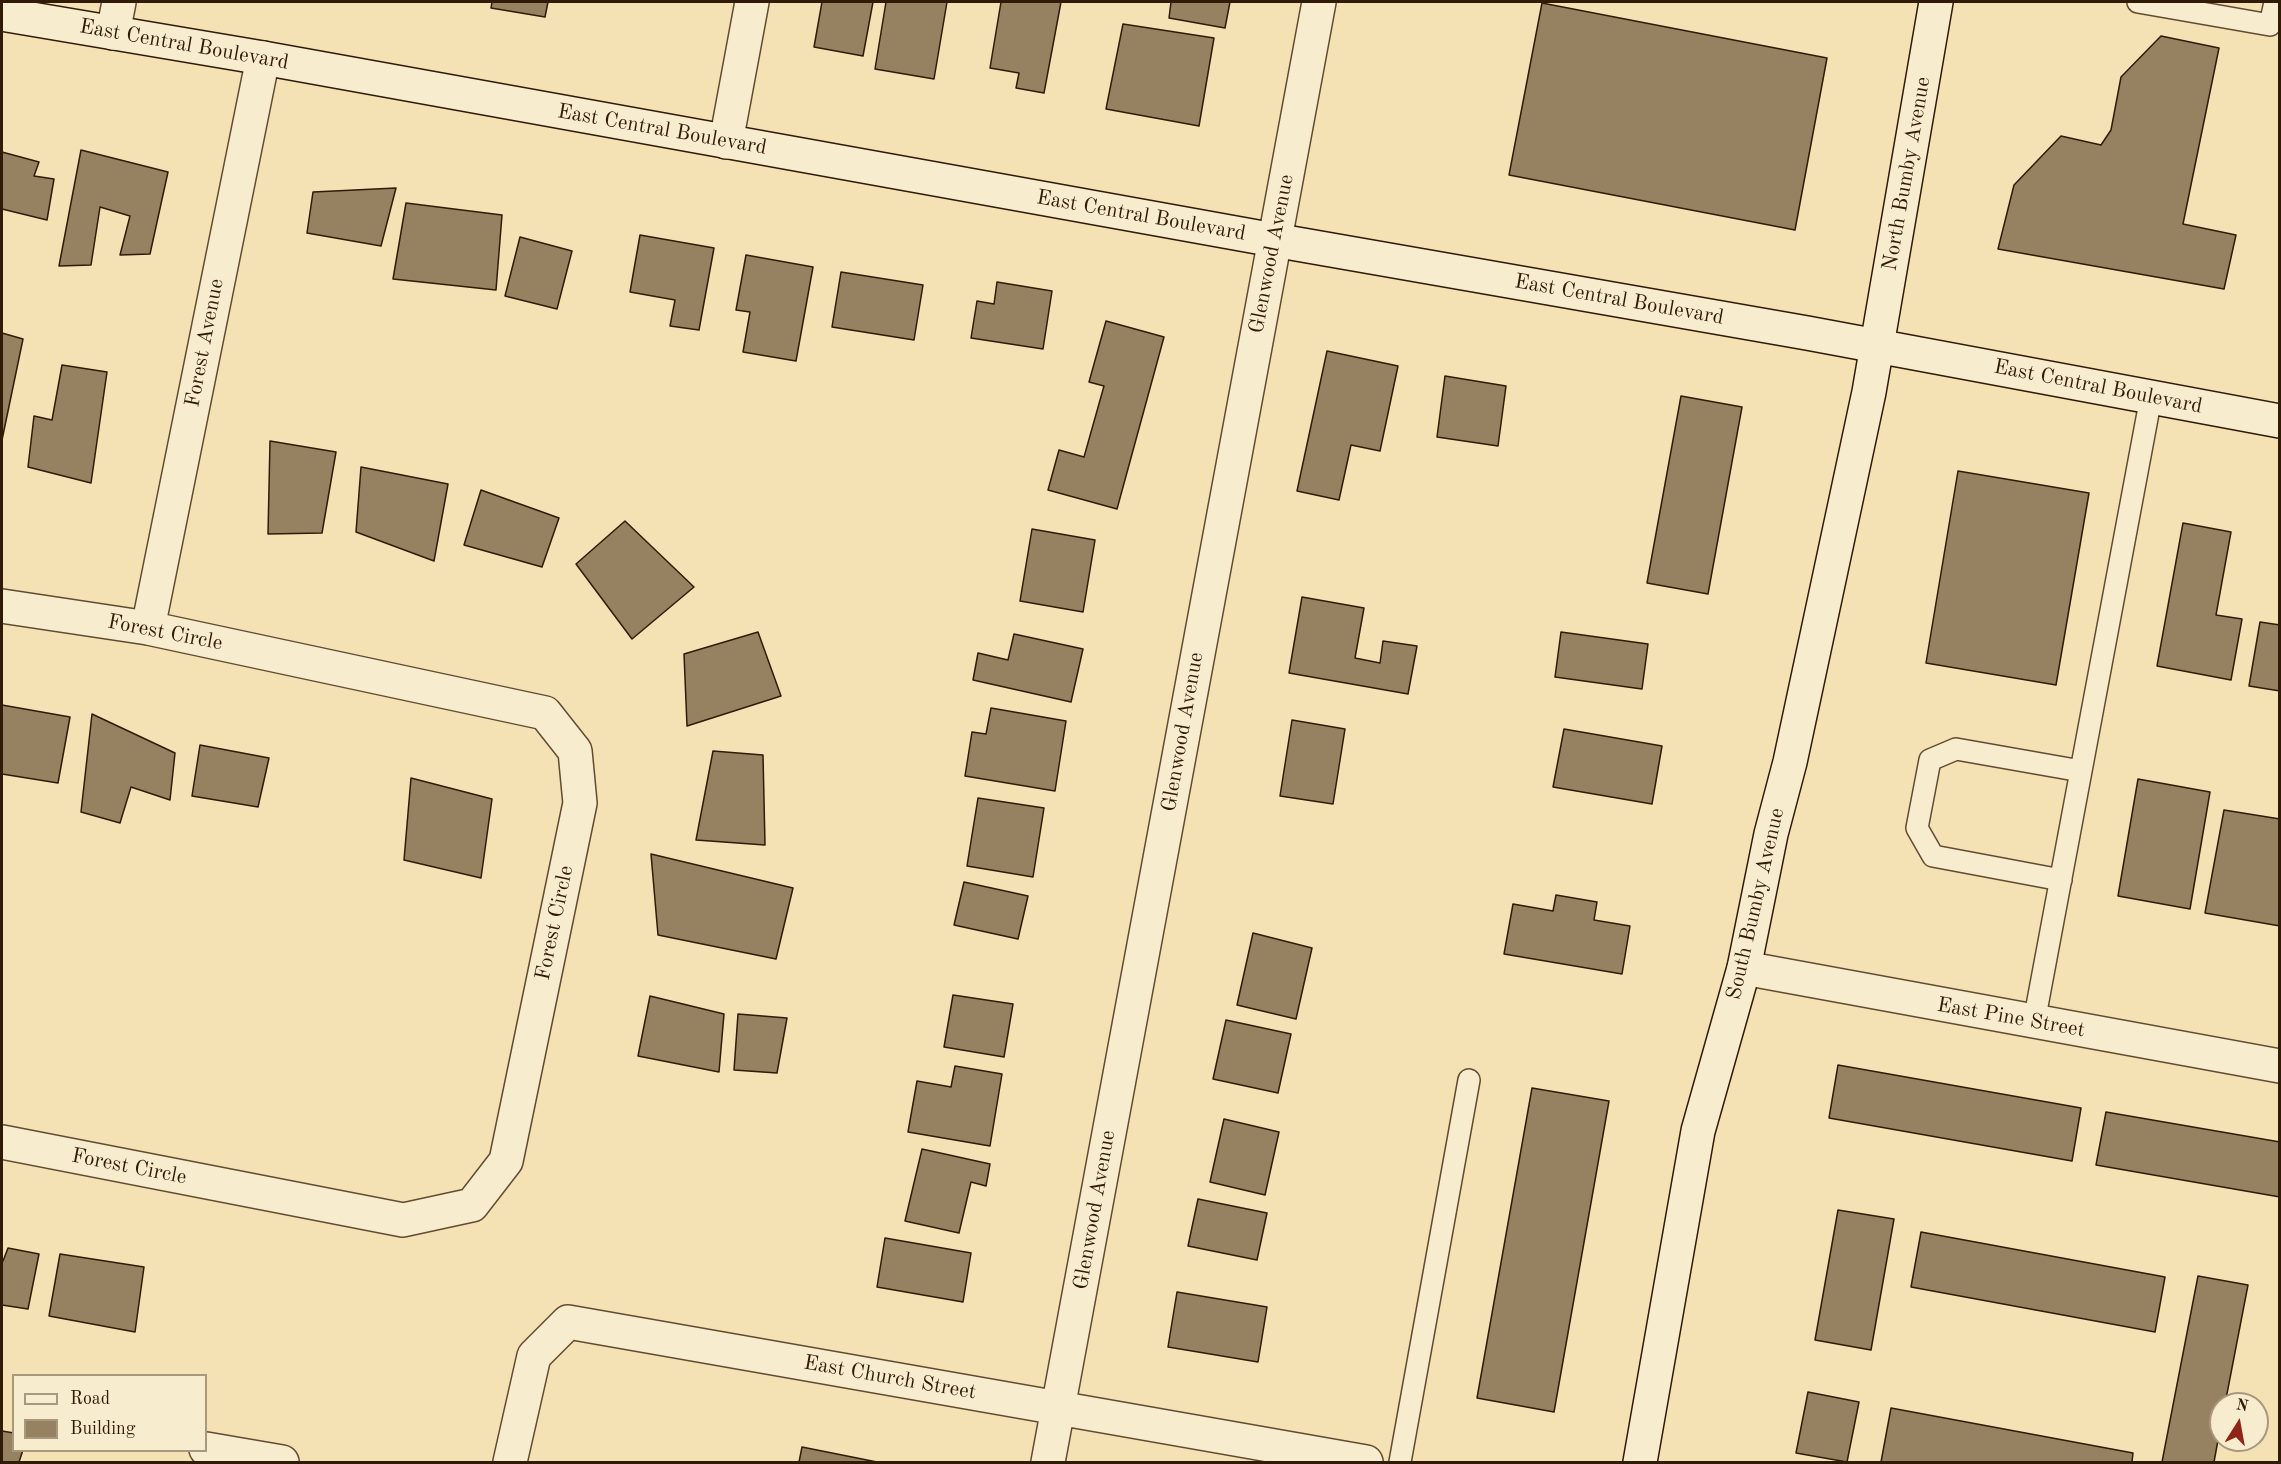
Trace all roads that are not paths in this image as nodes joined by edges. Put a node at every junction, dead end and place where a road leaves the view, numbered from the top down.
1 (119, 2) edge
2 (752, 2) edge
3 (1319, 2) edge
4 (1936, 2) edge
5 (2138, 2) edge
6 (2275, 2) edge
7 (2, 14) edge
8 (113, 33) junction
9 (263, 58) junction
10 (726, 142) junction
11 (1274, 240) junction
12 (1878, 346) junction
13 (2151, 397) junction
14 (2280, 421) edge
15 (2, 606) edge
16 (148, 628) junction
17 (2081, 771) junction
18 (2061, 880) junction
19 (1744, 968) junction
20 (2034, 1022) junction
21 (2280, 1066) edge
22 (1469, 1080) dead end
23 (2, 1142) edge
24 (1059, 1408) junction
25 (207, 1449) edge
26 (282, 1462) edge
27 (510, 1462) edge
28 (1048, 1462) edge
29 (1366, 1462) edge
30 (1400, 1462) edge
31 (1640, 1462) edge

1 - 8 street
2 - 10 street
3 - 11 street, Glenwood Avenue
4 - 12 street, North Bumby Avenue
5 - 6 lane
7 - 8 street, East Central Boulevard
8 - 9 street, East Central Boulevard
9 - 10 street, East Central Boulevard
9 - 16 street, Forest Avenue
10 - 11 street, East Central Boulevard
11 - 12 street, East Central Boulevard
11 - 24 street, Glenwood Avenue
12 - 13 street, East Central Boulevard
12 - 19 street, South Bumby Avenue
13 - 14 street, East Central Boulevard
13 - 17 lane
15 - 16 street, Forest Circle
16 - 23 street, Forest Circle
17 - 18 lane
17 - 18 lane
18 - 20 lane
19 - 20 street, East Pine Street
19 - 31 street, South Bumby Avenue
20 - 21 street, East Pine Street
22 - 30 lane
24 - 27 street, East Church Street
24 - 28 street, Glenwood Avenue
24 - 29 street, East Church Street
25 - 26 street

